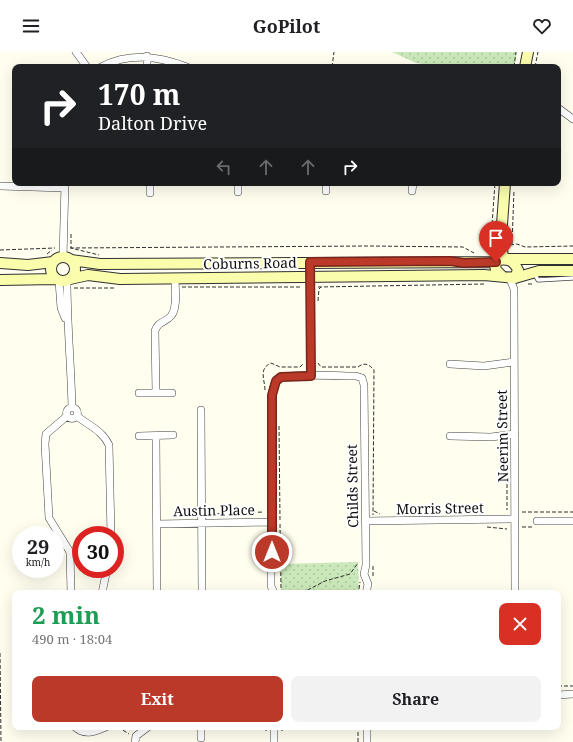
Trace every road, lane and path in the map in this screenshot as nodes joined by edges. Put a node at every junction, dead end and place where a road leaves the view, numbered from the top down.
1 (76, 52) edge
2 (334, 52) edge
3 (516, 52) edge
4 (528, 52) edge
5 (538, 52) edge
6 (147, 56) junction
7 (85, 64) edge
8 (109, 64) edge
9 (147, 64) edge
10 (176, 64) edge
11 (332, 64) edge
12 (514, 64) edge
13 (526, 64) edge
14 (536, 64) edge
15 (561, 110) edge
16 (573, 119) edge
17 (0, 186) edge
18 (64, 186) edge
19 (150, 186) edge
20 (238, 186) edge
21 (326, 186) edge
22 (413, 186) edge
23 (495, 186) edge
24 (505, 186) edge
25 (514, 186) edge
26 (326, 191) dead end
27 (412, 191) dead end
28 (238, 192) dead end
29 (150, 193) dead end
30 (512, 244) junction
31 (573, 246) edge
32 (502, 248) junction
33 (0, 250) edge
34 (66, 255) junction
35 (479, 256) dead end
36 (495, 258) junction
37 (573, 259) edge
38 (53, 262) junction
39 (310, 262) junction
40 (0, 263) edge
41 (573, 271) edge
42 (533, 272) junction
43 (489, 276) junction
44 (573, 278) edge
45 (0, 280) edge
46 (510, 280) junction
47 (64, 282) junction
48 (310, 282) junction
49 (174, 283) junction
50 (538, 283) dead end
51 (322, 287) junction
52 (121, 288) dead end
53 (318, 301) dead end
54 (316, 362) dead end
55 (514, 362) junction
56 (450, 364) dead end
57 (311, 376) junction
58 (139, 393) dead end
59 (156, 393) junction
60 (172, 393) dead end
61 (72, 408) junction
62 (201, 410) dead end
63 (67, 416) junction
64 (77, 416) junction
65 (279, 423) dead end
66 (515, 434) junction
67 (174, 435) dead end
68 (139, 436) dead end
69 (156, 436) junction
70 (450, 436) dead end
71 (522, 512) dead end
72 (573, 512) edge
73 (515, 520) junction
74 (373, 521) junction
75 (537, 521) dead end
76 (573, 521) edge
77 (273, 522) junction
78 (365, 522) junction
79 (202, 523) junction
80 (156, 524) junction
81 (111, 526) edge
82 (373, 562) dead end
83 (360, 567) dead end
84 (373, 577) dead end
85 (104, 578) edge
86 (360, 580) dead end
87 (71, 590) edge
88 (102, 590) edge
89 (157, 590) edge
90 (202, 590) edge
91 (273, 590) edge
92 (281, 590) edge
93 (308, 590) edge
94 (359, 590) edge
95 (367, 590) edge
96 (515, 590) edge
97 (0, 653) edge
98 (561, 686) edge
99 (573, 686) edge
100 (573, 694) edge
101 (561, 695) edge
102 (79, 730) edge
103 (98, 730) edge
104 (123, 730) edge
105 (143, 730) edge
106 (201, 730) edge
107 (274, 730) edge
108 (358, 730) edge
109 (367, 730) edge
110 (201, 738) dead end
111 (135, 741) edge
112 (1, 742) edge
113 (274, 742) edge
114 (358, 742) edge
115 (367, 742) edge

1 - 7 street
2 - 11 path
3 - 12 path
4 - 13 street
5 - 14 path
6 - 8 street
6 - 9 street
6 - 10 street
15 - 16 street
17 - 18 street
18 - 34 street
19 - 29 street
20 - 28 street
21 - 26 street
22 - 27 street
23 - 36 path
24 - 32 street
25 - 30 path
30 - 31 path
30 - 32 path
32 - 36 street
32 - 36 path
33 - 34 path
34 - 35 path
34 - 38 street
34 - 39 street, Coburns Road
34 - 47 street
36 - 37 street, Coburns Road
36 - 39 street, Coburns Road
36 - 46 street
36 - 46 street
38 - 40 street
38 - 47 street
39 - 48 street
41 - 42 street, Coburns Road
42 - 44 lane
42 - 46 street, Coburns Road
43 - 46 street, Coburns Road
43 - 48 street, Coburns Road
43 - 51 path
45 - 47 street, Coburns Road
46 - 50 path
46 - 55 street, Neerim Street
47 - 49 street, Coburns Road
47 - 52 path
47 - 61 street
48 - 49 street, Coburns Road
48 - 49 path
48 - 51 path
48 - 57 street
49 - 59 street
51 - 53 path
54 - 74 path
55 - 56 street
55 - 66 street, Neerim Street
57 - 77 street
57 - 78 street, Childs Street
58 - 59 street
59 - 60 street
61 - 63 street
61 - 64 street
62 - 79 street
63 - 64 street
63 - 87 street
64 - 81 street
65 - 92 path
66 - 70 street
66 - 73 street, Neerim Street
67 - 69 street
68 - 69 street
69 - 80 street
71 - 72 path
73 - 74 street, Morris Street
73 - 96 street, Neerim Street
74 - 78 street, Morris Street
75 - 76 street
77 - 79 street, Austin Place
77 - 91 street
78 - 95 street, Childs Street
79 - 80 street, Austin Place
79 - 90 street
80 - 89 street
82 - 84 path
83 - 93 path
85 - 88 street
86 - 94 path
97 - 112 path
98 - 99 path
100 - 101 street
102 - 103 street
104 - 111 path
105 - 111 street
106 - 110 street
107 - 113 street
108 - 114 path
109 - 115 street

